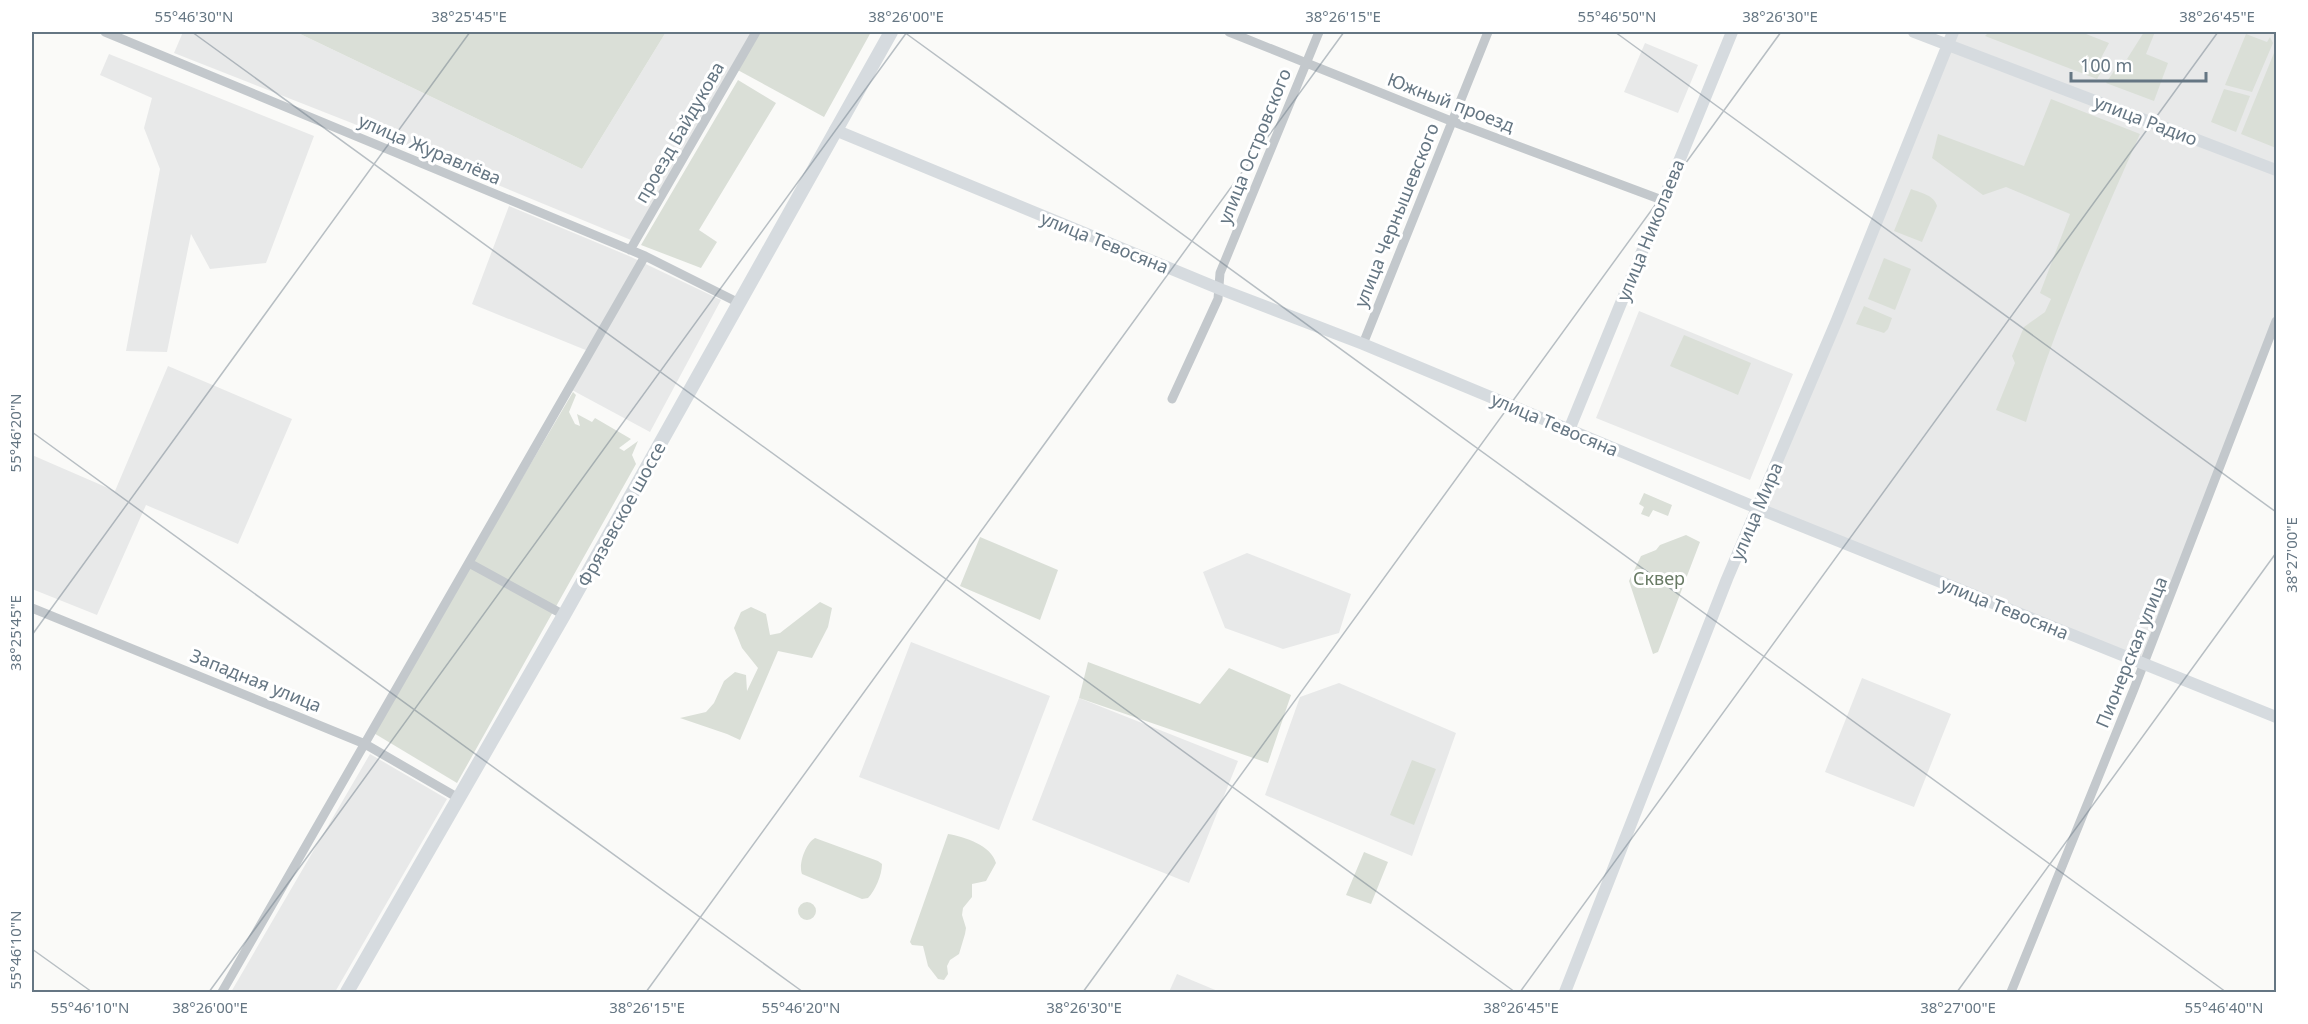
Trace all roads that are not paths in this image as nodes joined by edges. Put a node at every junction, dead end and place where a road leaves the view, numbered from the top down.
1 (105, 32) edge
2 (756, 32) edge
3 (891, 32) edge
4 (1229, 32) edge
5 (1319, 32) edge
6 (1488, 32) edge
7 (1732, 32) edge
8 (1914, 32) edge
9 (1953, 32) edge
10 (1948, 45) junction
11 (1306, 62) junction
12 (1451, 121) junction
13 (835, 130) junction
14 (2277, 170) edge
15 (1662, 200) junction
16 (630, 250) junction
17 (645, 256) junction
18 (1220, 289) junction
19 (739, 303) junction
20 (2277, 321) edge
21 (1363, 344) junction
22 (1172, 399) dead end
23 (1569, 430) junction
24 (1757, 508) junction
25 (469, 563) junction
26 (32, 608) edge
27 (564, 615) junction
28 (2144, 665) junction
29 (2277, 717) edge
30 (365, 744) junction
31 (460, 799) junction
32 (222, 993) edge
33 (346, 993) edge
34 (1565, 993) edge
35 (2011, 993) edge

1 - 16 street, улица Журавлёва
2 - 16 street, проезд Байдукова
3 - 13 highway, Фрязевское шоссе
4 - 11 street, Южный проезд
5 - 11 street, улица Островского
6 - 12 street, улица Чернышевского
7 - 15 main road, улица Николаева
8 - 10 main road, улица Радио
9 - 10 main road, улица Мира
10 - 14 main road, улица Радио
10 - 24 main road, улица Мира
11 - 12 street, Южный проезд
11 - 18 street, улица Островского
12 - 15 street, Южный проезд
12 - 21 street, улица Чернышевского
13 - 18 main road, улица Тевосяна
13 - 19 highway, Фрязевское шоссе
15 - 23 main road, улица Николаева
16 - 17 street, улица Журавлёва
17 - 19 street, улица Журавлёва
17 - 25 street
18 - 21 main road, улица Тевосяна
18 - 22 street
19 - 27 highway, Фрязевское шоссе
20 - 28 street, Пионерская улица
21 - 23 main road, улица Тевосяна
23 - 24 main road, улица Тевосяна
24 - 28 main road, улица Тевосяна
24 - 34 main road, улица Мира
25 - 27 street
25 - 30 street
26 - 30 street, Западная улица
27 - 31 highway, Фрязевское шоссе
28 - 29 main road, улица Тевосяна
28 - 35 street, Пионерская улица
30 - 31 street, Западная улица
30 - 32 street
31 - 33 highway, Фрязевское шоссе

